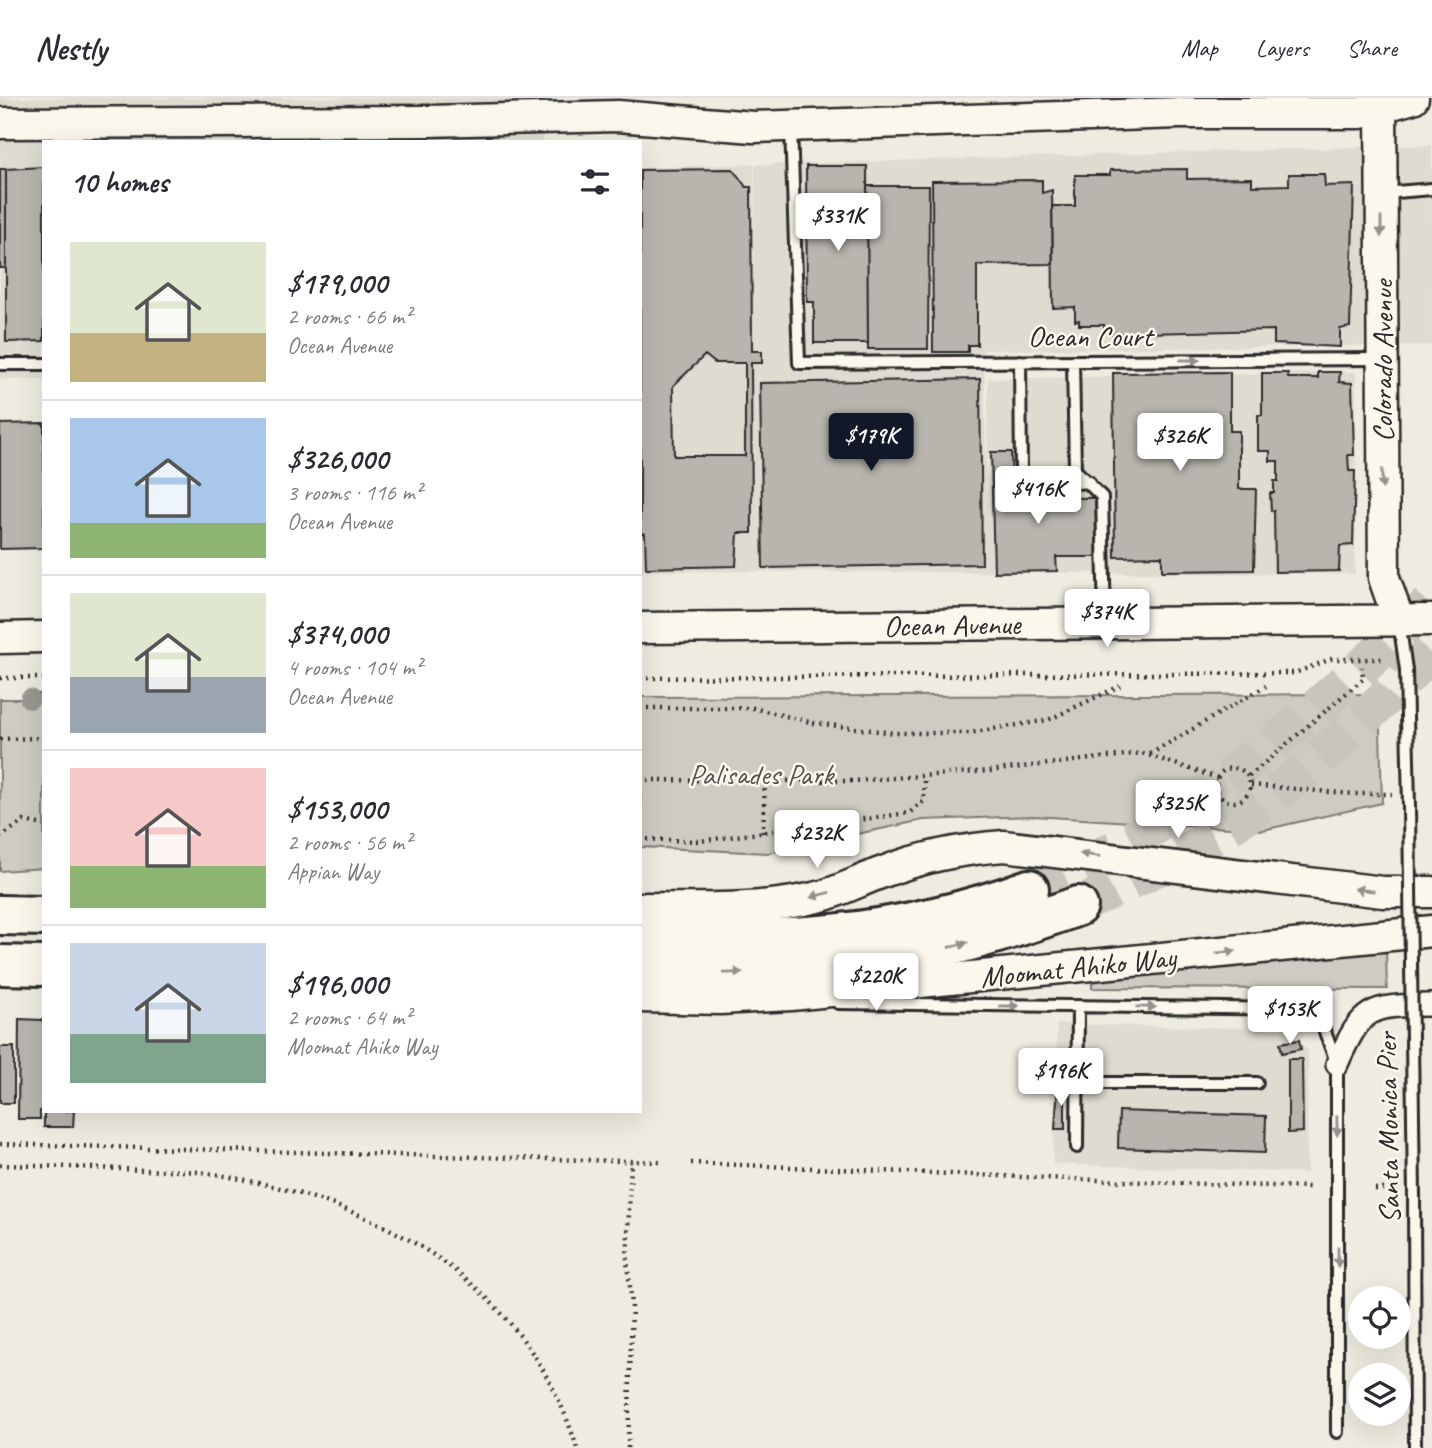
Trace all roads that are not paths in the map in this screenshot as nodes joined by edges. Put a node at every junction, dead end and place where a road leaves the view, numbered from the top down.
1 (1413, 98) edge
2 (1381, 104) edge
3 (1180, 106) edge
4 (576, 119) edge
5 (0, 123) edge
6 (791, 123) junction
7 (1432, 189) edge
8 (1381, 193) junction
9 (1381, 359) junction
10 (1020, 361) junction
11 (1073, 361) junction
12 (0, 364) edge
13 (42, 364) edge
14 (1089, 482) junction
15 (1432, 620) edge
16 (1399, 621) junction
17 (1105, 624) junction
18 (642, 628) edge
19 (42, 637) edge
20 (0, 638) edge
21 (1029, 889) tunnel mouth
22 (1432, 892) edge
23 (1078, 906) tunnel mouth
24 (642, 908) edge
25 (0, 915) edge
26 (42, 916) edge
27 (1432, 930) edge
28 (642, 938) edge
29 (0, 965) edge
30 (42, 966) edge
31 (642, 975) edge
32 (642, 997) edge
33 (720, 999) junction
34 (1432, 1005) edge
35 (1078, 1006) junction
36 (1337, 1064) junction
37 (1077, 1083) junction
38 (1257, 1083) dead end
39 (1077, 1147) dead end
40 (1337, 1432) dead end
41 (1415, 1448) edge

1 - 2 street
2 - 3 street
2 - 8 street, Colorado Avenue
3 - 6 street
4 - 5 street
4 - 6 street
6 - 10 lane, Ocean Court
7 - 8 lane
8 -> 9 street, Colorado Avenue
11 -> 9 lane, Ocean Court
9 -> 16 street, Colorado Avenue
10 - 11 lane, Ocean Court
10 - 14 lane
11 - 14 lane
12 - 13 lane
14 - 17 lane
15 - 16 street, Ocean Avenue
16 - 17 street, Ocean Avenue
16 - 41 lane, Santa Monica Pier, bridge
17 - 18 street, Ocean Avenue
19 - 20 street
21 - 28 highway
22 -> 24 street
31 -> 23 highway
25 - 26 highway
33 -> 27 street, Moomat Ahiko Way
29 - 30 highway
32 - 33 street, Moomat Ahiko Way
33 -> 35 lane
34 - 36 street
35 -> 36 lane
35 - 37 lane
36 -> 40 lane
37 - 38 lane
37 - 39 lane

